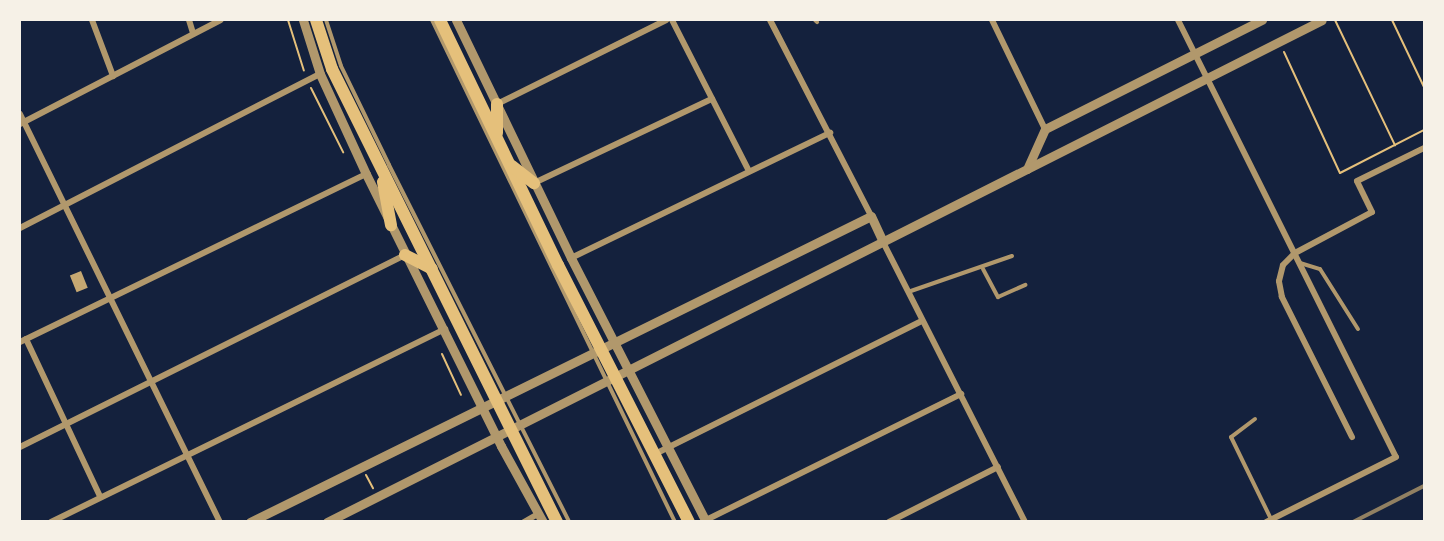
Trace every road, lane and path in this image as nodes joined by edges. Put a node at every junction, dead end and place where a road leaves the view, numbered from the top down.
1 (92, 20) edge
2 (189, 20) edge
3 (221, 20) edge
4 (303, 20) edge
5 (316, 20) edge
6 (326, 20) edge
7 (432, 20) edge
8 (440, 20) edge
9 (456, 20) edge
10 (666, 20) edge
11 (672, 20) edge
12 (770, 20) edge
13 (992, 20) edge
14 (1178, 20) edge
15 (1262, 20) edge
16 (1322, 20) edge
17 (1335, 20) edge
18 (1392, 20) edge
19 (194, 33) junction
20 (1279, 41) junction
21 (1195, 53) junction
22 (320, 74) junction
23 (112, 76) junction
24 (1208, 77) junction
25 (1425, 87) edge
26 (712, 99) junction
27 (497, 104) junction
28 (20, 114) edge
29 (21, 123) edge
30 (1045, 129) junction
31 (1425, 130) edge
32 (830, 133) junction
33 (497, 137) junction
34 (1395, 145) junction
35 (1425, 148) edge
36 (509, 164) junction
37 (381, 169) junction
38 (1027, 169) junction
39 (749, 171) junction
40 (366, 174) junction
41 (534, 183) junction
42 (64, 206) junction
43 (871, 216) junction
44 (391, 225) junction
45 (20, 228) edge
46 (883, 242) junction
47 (1295, 254) junction
48 (405, 255) junction
49 (1012, 256) dead end
50 (571, 258) junction
51 (1300, 263) junction
52 (432, 269) junction
53 (983, 269) junction
54 (1025, 285) dead end
55 (908, 292) junction
56 (111, 299) junction
57 (922, 321) junction
58 (1358, 328) dead end
59 (445, 329) junction
60 (23, 341) edge
61 (615, 344) junction
62 (597, 353) junction
63 (628, 370) junction
64 (610, 379) junction
65 (152, 381) junction
66 (961, 394) junction
67 (502, 400) junction
68 (483, 409) junction
69 (1255, 419) dead end
70 (66, 423) junction
71 (514, 425) junction
72 (495, 434) junction
73 (1352, 437) dead end
74 (20, 447) edge
75 (661, 451) junction
76 (188, 452) junction
77 (998, 467) junction
78 (362, 468) junction
79 (100, 496) junction
80 (377, 496) junction
81 (540, 518) edge
82 (1268, 520) edge
83 (705, 521) edge
84 (51, 522) edge
85 (220, 522) edge
86 (250, 522) edge
87 (327, 522) edge
88 (524, 522) edge
89 (557, 522) edge
90 (569, 522) edge
91 (675, 522) edge
92 (689, 522) edge
93 (889, 522) edge
94 (1025, 522) edge

1 - 23 street
2 - 19 street
3 - 19 street
4 - 22 street
5 - 37 highway
6 - 67 lane
7 - 62 lane
8 - 33 highway
9 - 27 street
10 - 27 street
11 - 26 street
12 - 32 street
13 - 30 street
14 - 21 street
15 - 21 street
16 - 20 street
17 - 34 path
18 - 25 path
19 - 23 street
20 - 24 street
20 - 34 path
21 - 24 street
21 - 30 street
22 - 40 street
22 - 42 street
23 - 29 street
24 - 38 street
24 - 47 street
26 - 39 street
26 - 41 street
27 - 33 highway
27 - 41 street
28 - 29 street
29 - 42 street
30 - 38 street
31 - 34 path
32 - 39 street
32 - 43 street
33 - 36 highway
35 - 47 street
36 - 41 highway
36 - 62 highway
37 - 44 highway
37 - 52 highway
38 - 46 street
39 - 50 street
40 - 44 street
40 - 56 street
41 - 50 street
42 - 45 street
42 - 56 street
43 - 46 street
43 - 61 street
44 - 48 street
46 - 55 street
46 - 63 street
47 - 51 street
47 - 73 street
48 - 52 highway
48 - 59 street
48 - 65 street
49 - 53 lane
50 - 61 street
51 - 58 lane
51 - 82 street
52 - 67 highway
53 - 54 lane
53 - 55 lane
55 - 57 street
56 - 60 street
56 - 65 street
57 - 66 street
57 - 75 street
59 - 68 street
59 - 76 street
60 - 70 street
61 - 62 street
61 - 63 street
62 - 64 highway
62 - 67 street
63 - 64 street
63 - 75 street
64 - 71 street
64 - 75 highway
64 - 91 lane
65 - 70 street
65 - 76 street
66 - 77 street
66 - 83 street
67 - 68 street
67 - 71 highway
68 - 72 street
68 - 78 street
69 - 82 lane
70 - 74 street
70 - 79 street
71 - 72 street
71 - 89 highway
71 - 90 lane
72 - 80 street
72 - 81 street
75 - 83 street
75 - 92 highway
76 - 79 street
76 - 85 street
77 - 93 street
77 - 94 street
78 - 80 path
78 - 86 street
79 - 84 street
80 - 87 street
81 - 88 street

